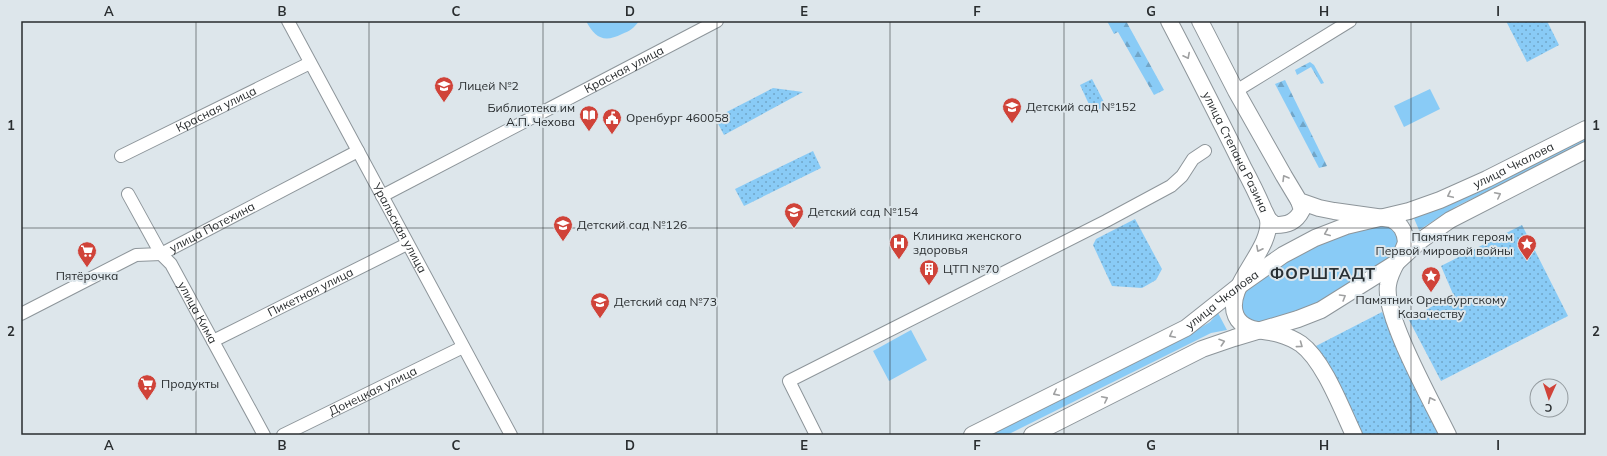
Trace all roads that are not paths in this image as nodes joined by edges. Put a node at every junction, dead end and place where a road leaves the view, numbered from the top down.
1 (288, 21) edge
2 (717, 21) edge
3 (1169, 21) edge
4 (1200, 21) edge
5 (1350, 21) edge
6 (310, 63) junction
7 (1236, 91) junction
8 (1586, 129) edge
9 (1586, 150) edge
10 (358, 151) junction
11 (1205, 151) dead end
12 (121, 156) dead end
13 (128, 194) dead end
14 (382, 196) junction
15 (1299, 201) junction
16 (1379, 217) junction
17 (1268, 219) junction
18 (407, 244) junction
19 (161, 254) junction
20 (1396, 263) junction
21 (1239, 286) junction
22 (21, 314) edge
23 (1264, 330) junction
24 (213, 341) junction
25 (464, 347) junction
26 (264, 435) edge
27 (283, 435) edge
28 (511, 435) edge
29 (816, 435) edge
30 (972, 435) edge
31 (1032, 435) edge
32 (1354, 435) edge
33 (1448, 435) edge

1 - 6 street, Уральская улица
2 - 14 street, Красная улица
3 -> 17 main road, улица Степана Разина
4 - 7 main road
5 - 7 street
6 - 10 street, Уральская улица
6 - 12 street, Красная улица
15 -> 7 main road
8 -> 16 main road, улица Чкалова
20 -> 9 main road, улица Чкалова
10 - 14 street, Уральская улица
10 - 19 street, улица Потехина
11 - 29 street
13 - 19 street, улица Кима
14 - 18 street, Уральская улица
15 - 16 main road
15 - 17 main road
16 - 20 main road
16 -> 21 main road, улица Чкалова
17 -> 21 main road, улица Степана Разина
18 - 24 street, Пикетная улица
18 - 25 street, Уральская улица
19 - 22 street, улица Потехина
19 - 24 street, улица Кима
23 -> 20 main road, улица Чкалова
33 -> 20 main road
21 - 23 main road
21 -> 30 main road, улица Чкалова
31 -> 23 main road, улица Чкалова
23 -> 32 main road
24 - 26 street, улица Кима
25 - 27 street, Донецкая улица
25 - 28 street, Уральская улица

